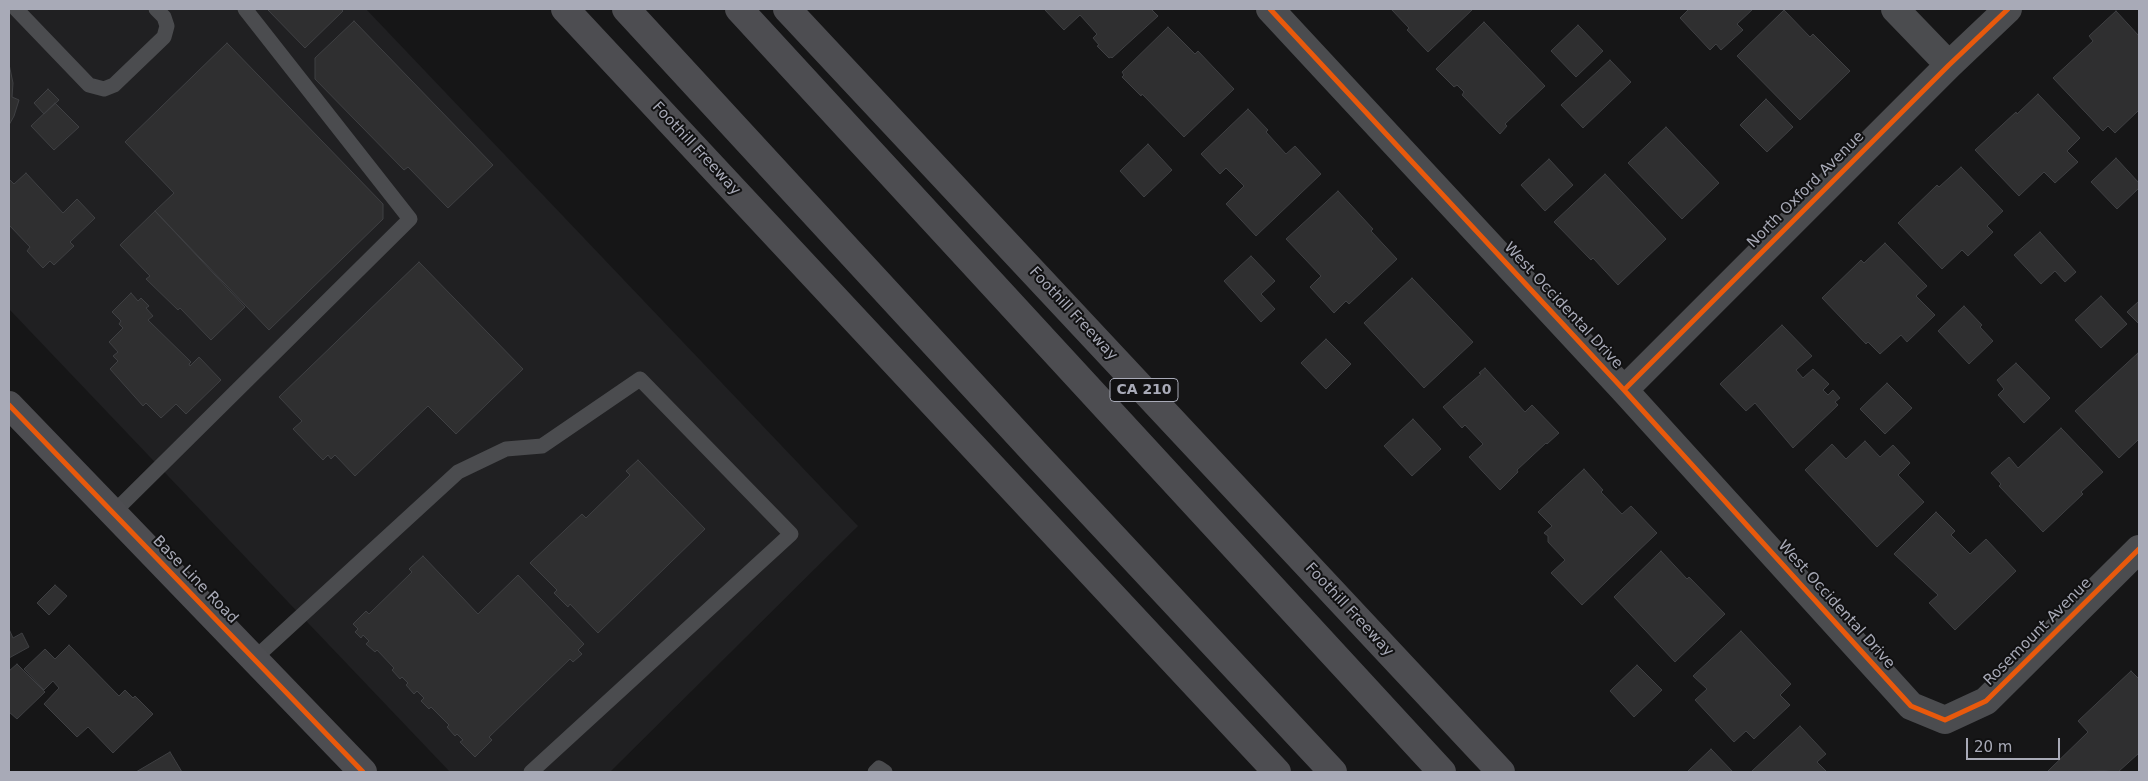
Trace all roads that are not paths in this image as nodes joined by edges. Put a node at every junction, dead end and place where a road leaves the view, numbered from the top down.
1 (16, 9) edge
2 (156, 9) edge
3 (245, 9) edge
4 (566, 9) edge
5 (626, 9) edge
6 (739, 9) edge
7 (787, 9) edge
8 (1270, 9) edge
9 (1895, 9) edge
10 (2008, 9) edge
11 (1949, 65) junction
12 (1624, 390) junction
13 (9, 405) edge
14 (113, 513) junction
15 (2134, 563) edge
16 (254, 659) junction
17 (1945, 720) joint
18 (363, 772) edge
19 (531, 772) edge
20 (875, 772) edge
21 (885, 772) edge
22 (1277, 772) edge
23 (1333, 772) edge
24 (1442, 772) edge
25 (1501, 772) edge

1 - 2 lane
3 - 14 lane
4 - 22 main road, Foothill Freeway
5 - 23 main road
6 - 24 main road
7 - 25 main road, Foothill Freeway / CA 210
8 - 12 street, West Occidental Drive
9 - 11 street
10 - 11 street, North Oxford Avenue
11 - 12 street, North Oxford Avenue
12 - 17 street, West Occidental Drive
13 - 14 main road, Base Line Road
14 - 16 main road, Base Line Road
15 - 17 street, Rosemount Avenue
16 - 18 main road, Base Line Road
16 - 19 lane
20 - 21 lane

